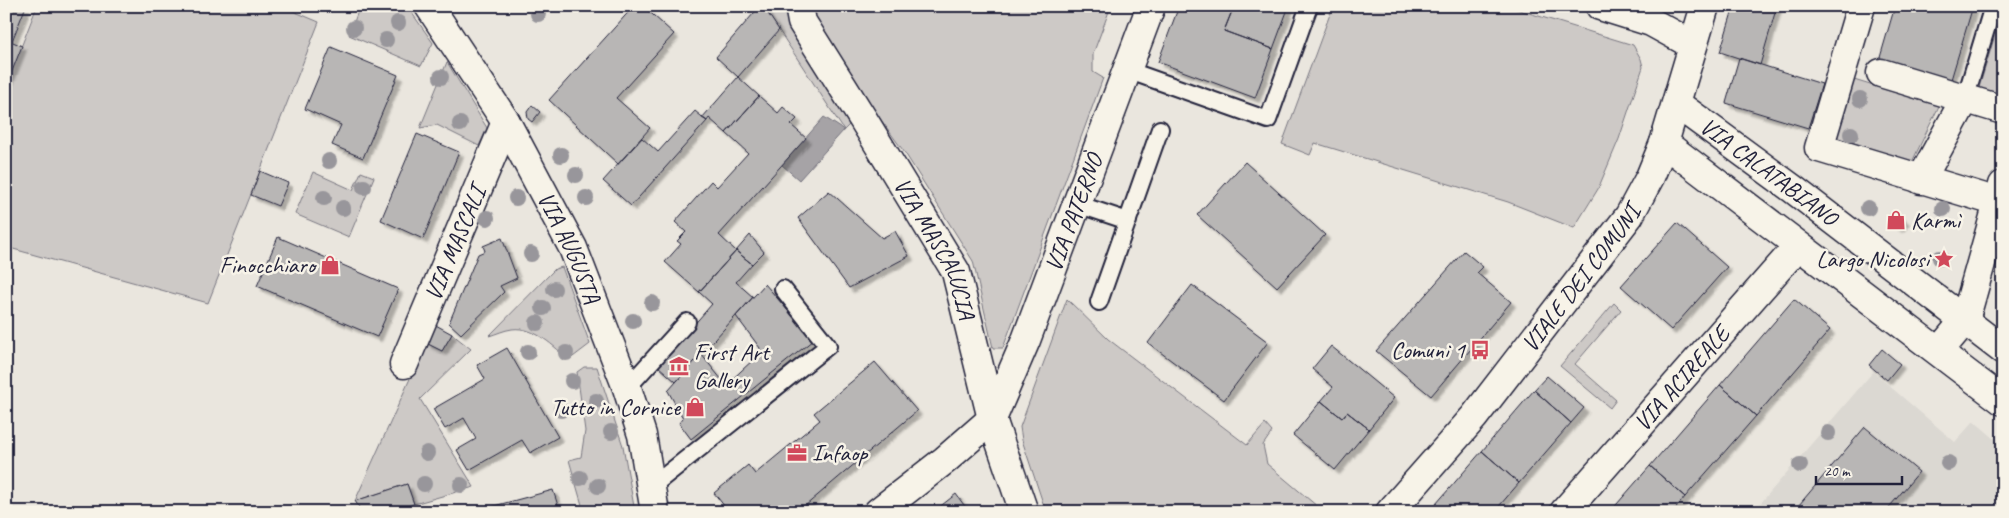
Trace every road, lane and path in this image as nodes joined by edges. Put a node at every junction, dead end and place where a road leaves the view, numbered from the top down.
1 (428, 6) edge
2 (799, 6) edge
3 (1151, 6) edge
4 (1309, 6) edge
5 (1600, 6) edge
6 (1704, 6) edge
7 (1861, 6) edge
8 (1993, 6) edge
9 (1653, 14) edge
10 (1693, 45) junction
11 (1127, 70) junction
12 (1881, 73) dead end
13 (1965, 99) junction
14 (1677, 104) junction
15 (2003, 110) edge
16 (506, 122) junction
17 (1160, 129) dead end
18 (1664, 143) junction
19 (1921, 180) junction
20 (2000, 193) edge
21 (1077, 204) junction
22 (1128, 221) junction
23 (1798, 246) junction
24 (783, 289) dead end
25 (1099, 302) dead end
26 (1965, 320) junction
27 (687, 322) dead end
28 (2003, 350) edge
29 (1939, 351) junction
30 (404, 364) dead end
31 (627, 388) junction
32 (2003, 401) edge
33 (992, 419) junction
34 (653, 499) edge
35 (878, 512) edge
36 (1024, 512) edge
37 (1390, 512) edge
38 (1564, 512) edge

1 - 16 street, VIA AUGUSTA
2 - 33 street, VIA MASCALUCIA
3 - 11 street, VIA PATERNÒ
4 - 11 lane
5 - 9 street
6 - 10 street, VIALE DEI COMUNI
7 - 19 street
8 - 13 lane
9 - 10 street
10 - 14 street, VIALE DEI COMUNI
11 - 21 street, VIA PATERNÒ
12 - 13 street
13 - 15 street
13 - 19 street
14 - 18 street, VIALE DEI COMUNI
14 - 26 street, VIA CALATABIANO
16 - 30 street, VIA MASCALI
16 - 31 street, VIA AUGUSTA
17 - 22 lane
18 - 23 street, VIA CALATABIANO
18 - 37 street, VIALE DEI COMUNI
19 - 20 street
20 - 26 street
21 - 22 lane
21 - 33 street, VIA PATERNÒ
22 - 25 lane
23 - 29 street, VIA CALATABIANO
23 - 38 street, VIA ACIREALE
24 - 34 lane
26 - 28 street, VIA CALATABIANO
26 - 29 street
27 - 31 lane
29 - 32 street, VIA CALATABIANO
31 - 34 street, VIA AUGUSTA
33 - 35 street
33 - 36 street, VIA MASCALUCIA

